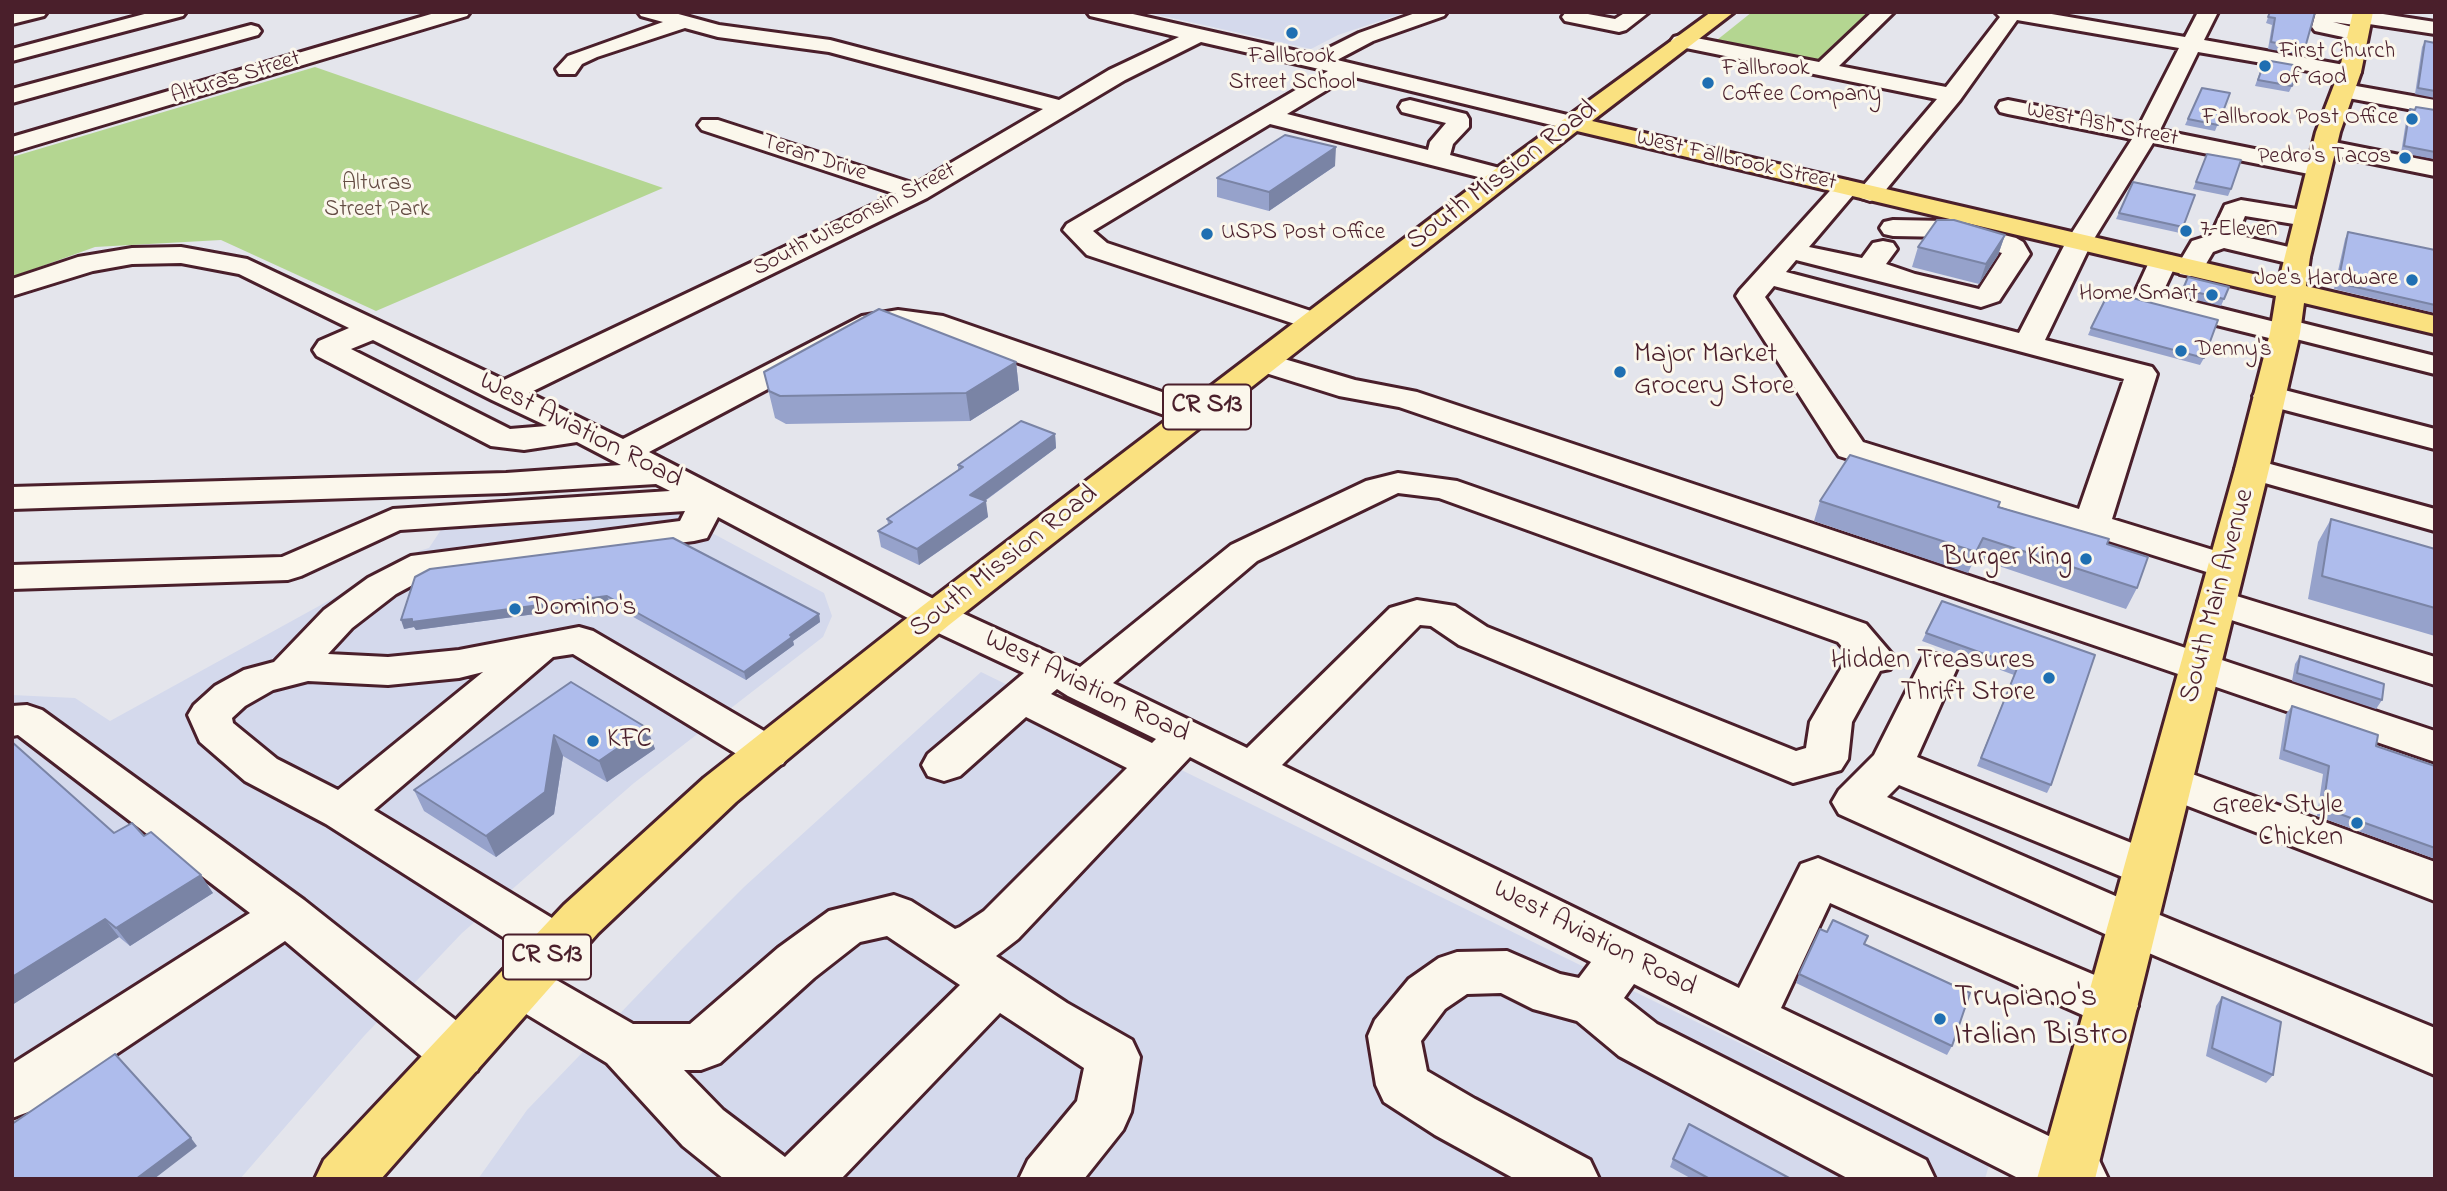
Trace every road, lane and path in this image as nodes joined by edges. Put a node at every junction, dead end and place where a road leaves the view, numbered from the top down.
1 (37, 12) edge
2 (176, 12) edge
3 (406, 12) edge
4 (460, 12) edge
5 (648, 12) edge
6 (1185, 12) edge
7 (1437, 12) edge
8 (1580, 12) edge
9 (1639, 12) edge
10 (1724, 12) edge
11 (1884, 12) edge
12 (2105, 12) edge
13 (2208, 12) edge
14 (2010, 13) edge
15 (1112, 14) edge
16 (2067, 17) edge
17 (12, 18) edge
18 (433, 20) junction
19 (2361, 21) edge
20 (684, 22) junction
21 (1239, 24) dead end
22 (2435, 28) edge
23 (251, 31) dead end
24 (1199, 35) junction
25 (12, 36) edge
26 (1681, 41) junction
27 (2179, 43) junction
28 (37, 48) junction
29 (12, 54) edge
30 (1347, 58) junction
31 (568, 69) dead end
32 (1823, 70) junction
33 (93, 75) junction
34 (2348, 82) junction
35 (1952, 95) junction
36 (12, 96) edge
37 (156, 102) junction
38 (1330, 106) dead end
39 (2008, 107) dead end
40 (2435, 107) edge
41 (1065, 108) junction
42 (1394, 112) dead end
43 (1267, 116) junction
44 (1572, 123) junction
45 (1301, 124) junction
46 (710, 125) dead end
47 (2146, 135) junction
48 (12, 145) edge
49 (2324, 149) junction
50 (2435, 152) edge
51 (1437, 159) junction
52 (2435, 169) edge
53 (1502, 176) junction
54 (918, 193) junction
55 (1860, 209) junction
56 (2306, 218) junction
57 (2222, 240) junction
58 (2079, 242) junction
59 (1791, 251) junction
60 (2296, 257) junction
61 (2176, 265) junction
62 (1869, 268) junction
63 (1769, 276) junction
64 (12, 288) edge
65 (2292, 292) junction
66 (1316, 321) junction
67 (2435, 325) edge
68 (374, 329) junction
69 (2028, 344) junction
70 (2279, 357) junction
71 (1264, 362) junction
72 (2435, 365) edge
73 (503, 393) junction
74 (2435, 412) edge
75 (1196, 415) junction
76 (582, 431) junction
77 (2435, 439) edge
78 (624, 452) junction
79 (2252, 469) junction
80 (665, 473) junction
81 (545, 480) junction
82 (12, 498) edge
83 (709, 499) junction
84 (2435, 520) edge
85 (2092, 524) junction
86 (12, 577) edge
87 (2222, 584) junction
88 (935, 616) junction
89 (541, 646) junction
90 (1937, 668) dead end
91 (2200, 668) junction
92 (289, 671) junction
93 (2435, 671) edge
94 (1053, 685) junction
95 (12, 721) edge
96 (2435, 747) edge
97 (1171, 750) junction
98 (768, 753) junction
99 (1892, 764) junction
100 (944, 765) dead end
101 (1793, 767) junction
102 (1252, 769) junction
103 (2170, 782) junction
104 (1855, 802) junction
105 (342, 812) junction
106 (2147, 869) junction
107 (2435, 882) edge
108 (287, 914) junction
109 (2133, 925) junction
110 (557, 946) junction
111 (949, 951) junction
112 (1626, 955) junction
113 (996, 983) junction
114 (521, 985) junction
115 (1591, 1002) junction
116 (2112, 1006) junction
117 (1750, 1018) junction
118 (626, 1047) junction
119 (2435, 1052) edge
120 (458, 1054) junction
121 (12, 1094) edge
122 (2071, 1177) edge
123 (344, 1179) edge
124 (768, 1179) edge
125 (802, 1179) edge
126 (1048, 1179) edge
127 (1570, 1179) edge
128 (1906, 1179) edge

1 - 17 street
2 - 28 street
3 - 18 street
4 - 18 street, Alturas Street
5 - 20 street
6 - 21 street
7 - 30 street
8 - 9 street
10 - 26 main road, South Mission Road / CR S13
11 - 32 street
12 - 27 street
13 - 27 street
14 - 16 street
14 - 35 street
15 - 24 street, West Fallbrook Street
16 - 27 street
18 - 37 street, Alturas Street
19 - 22 street
19 - 34 main road, South Main Avenue
20 - 31 street
20 - 41 street
23 - 33 street
24 - 30 street, West Fallbrook Street
24 - 41 street, South Wisconsin Street
25 - 28 street
26 - 32 street
26 - 44 main road, South Mission Road / CR S13
27 - 34 street
27 - 47 street
28 - 29 street
28 - 33 street
30 - 43 street
30 - 44 street, West Fallbrook Street
32 - 35 street
33 - 36 street
33 - 37 street
34 - 40 street
34 - 49 main road, South Main Avenue
35 - 55 street
37 - 48 street, Alturas Street
38 - 45 street
39 - 47 street, West Ash Street
41 - 54 street, South Wisconsin Street
42 - 51 street
43 - 45 street
43 - 66 street
44 - 53 main road, South Mission Road / CR S13
44 - 55 main road, West Fallbrook Street
45 - 51 street
46 - 54 street, Teran Drive
47 - 49 street, West Ash Street
47 - 58 street
49 - 50 street
49 - 52 street
49 - 56 main road, South Main Avenue
51 - 53 street
53 - 66 main road, South Mission Road / CR S13
54 - 73 street, South Wisconsin Street
55 - 58 main road, West Fallbrook Street
55 - 59 street
55 - 62 street
55 - 62 street
56 - 57 street
56 - 60 main road, South Main Avenue
57 - 60 street
57 - 61 street
58 - 61 main road, West Fallbrook Street
58 - 69 street
59 - 62 street
59 - 63 street
60 - 65 main road, South Main Avenue
61 - 65 main road, West Fallbrook Street
61 - 70 street
63 - 69 street
63 - 85 street
64 - 68 street, West Aviation Road
65 - 67 main road, West Fallbrook Street
65 - 70 main road, South Main Avenue
66 - 71 main road, South Mission Road / CR S13
68 - 73 street, West Aviation Road
68 - 76 street
69 - 85 street
70 - 72 street
70 - 74 street
70 - 77 street
70 - 79 main road, South Main Avenue
71 - 75 main road, South Mission Road / CR S13
71 - 91 street
73 - 76 street, West Aviation Road
75 - 78 street
75 - 88 main road, South Mission Road / CR S13
76 - 78 street, West Aviation Road
76 - 81 street
78 - 80 street, West Aviation Road
79 - 84 street
79 - 87 main road, South Main Avenue
80 - 81 street
80 - 83 street, West Aviation Road
81 - 82 street
83 - 86 street
83 - 88 street, West Aviation Road
83 - 92 street
85 - 87 street
87 - 91 main road, South Main Avenue
87 - 93 street
88 - 94 street, West Aviation Road
88 - 98 main road, South Mission Road / CR S13
89 - 92 street
89 - 98 street
89 - 105 street
90 - 99 street
91 - 96 street
91 - 103 main road, South Main Avenue
92 - 105 street
94 - 97 street, West Aviation Road
94 - 97 street
94 - 100 street
94 - 101 street
95 - 108 street
97 - 102 street, West Aviation Road
97 - 111 street
98 - 110 main road, South Mission Road / CR S13
99 - 104 street
99 - 106 street
101 - 102 street
101 - 104 street
102 - 112 street, West Aviation Road
103 - 106 main road, South Main Avenue
103 - 107 street
104 - 109 street
105 - 110 street
106 - 109 main road, South Main Avenue
108 - 120 street
108 - 121 street
109 - 116 main road, South Main Avenue
109 - 119 street
110 - 114 main road, South Mission Road / CR S13
111 - 113 street
111 - 118 street
112 - 115 street
112 - 117 street, West Aviation Road
113 - 125 street
113 - 126 street
114 - 118 street
114 - 120 main road, South Mission Road / CR S13
115 - 127 street
115 - 128 street
116 - 117 street
116 - 122 main road, South Main Avenue
117 - 122 street, West Aviation Road
118 - 124 street
120 - 123 main road, South Mission Road / CR S13

